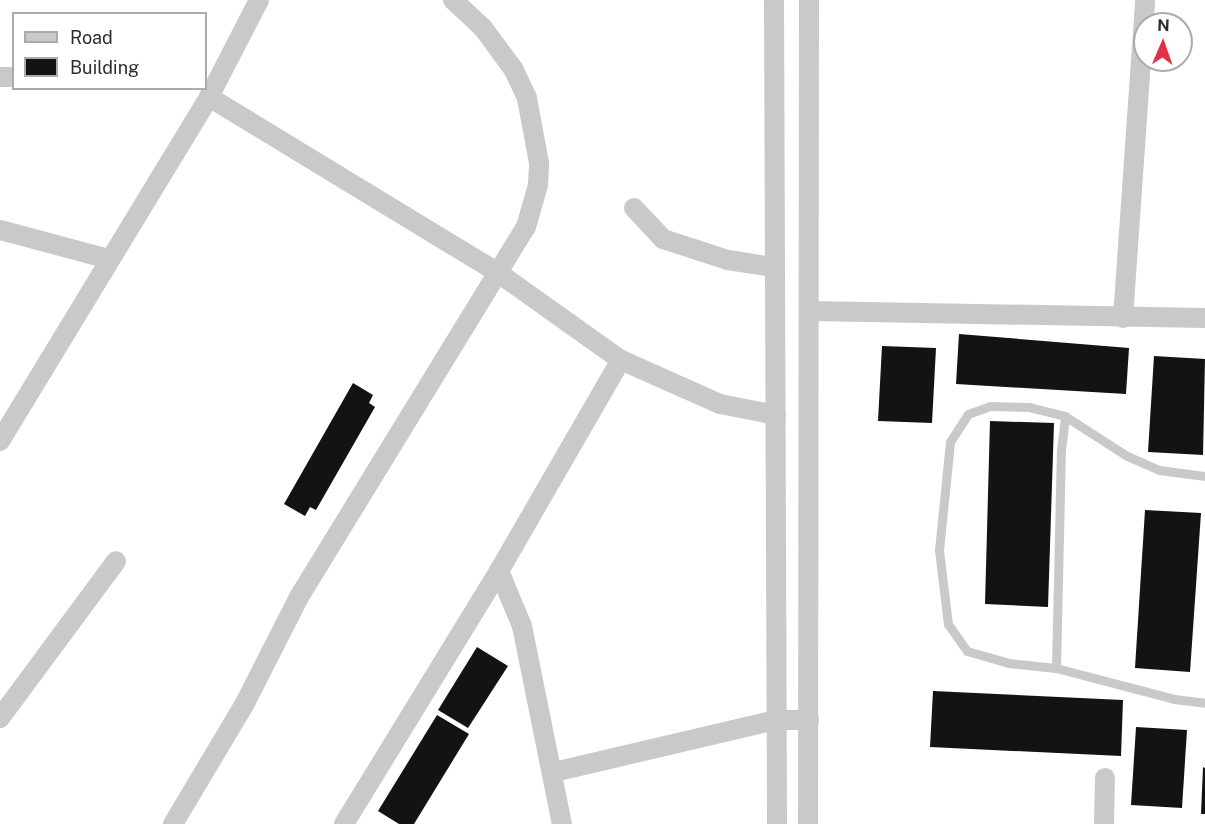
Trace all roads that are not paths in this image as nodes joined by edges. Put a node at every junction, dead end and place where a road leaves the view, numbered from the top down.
1 (259, 0) edge
2 (453, 0) edge
3 (774, 0) edge
4 (809, 0) edge
5 (1145, 0) edge
6 (208, 96) junction
7 (634, 208) dead end
8 (0, 230) edge
9 (109, 259) junction
10 (772, 267) junction
11 (497, 272) junction
12 (810, 311) junction
13 (1123, 318) junction
14 (1205, 318) edge
15 (621, 360) junction
16 (776, 415) junction
17 (1065, 416) junction
18 (2, 434) edge
19 (1204, 475) edge
20 (116, 561) dead end
21 (500, 571) junction
22 (1056, 669) junction
23 (1205, 703) edge
24 (0, 718) edge
25 (776, 720) junction
26 (809, 720) junction
27 (554, 772) junction
28 (1105, 778) dead end
29 (173, 824) edge
30 (344, 824) edge
31 (562, 824) edge
32 (777, 824) edge
33 (808, 824) edge
34 (1104, 824) edge

1 - 6 street
2 - 11 street
3 - 10 street
4 - 12 street
5 - 13 street
6 - 9 street
6 - 11 street
7 - 10 street
8 - 9 street
9 - 18 street
10 - 16 street
11 - 15 street
11 - 29 street
12 - 13 street
12 - 26 street
13 - 14 street
15 - 16 street
15 - 21 street
16 - 25 street
17 - 19 lane
17 - 22 lane
17 - 22 lane
20 - 24 street
21 - 27 street
21 - 30 street
22 - 23 lane
25 - 26 street
25 - 27 street
25 - 32 street
26 - 33 street
27 - 31 street
28 - 34 street

